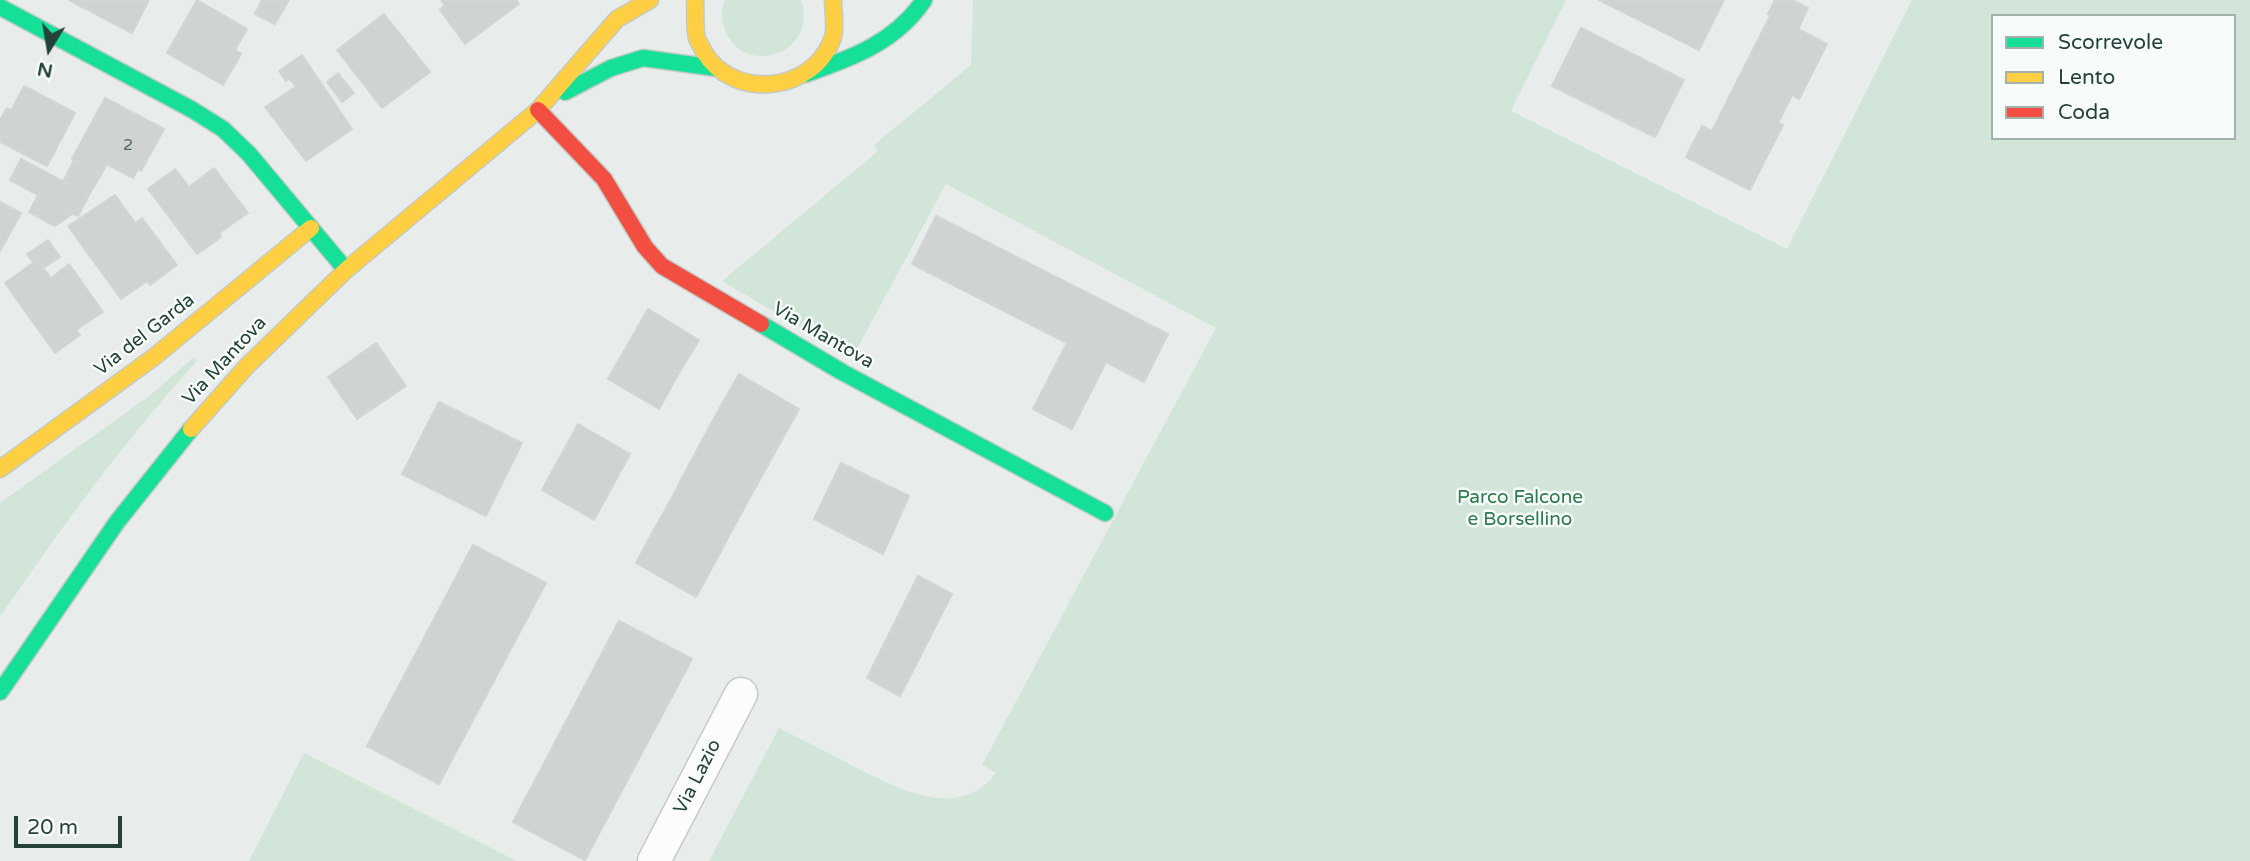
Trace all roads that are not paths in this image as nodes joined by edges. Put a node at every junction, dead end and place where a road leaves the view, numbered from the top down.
1 (650, 0) edge
2 (695, 0) edge
3 (833, 0) edge
4 (924, 0) edge
5 (3, 18) edge
6 (716, 68) junction
7 (804, 75) junction
8 (543, 105) junction
9 (311, 228) junction
10 (346, 270) junction
11 (0, 469) edge
12 (1105, 513) dead end
13 (0, 692) edge
14 (741, 694) dead end
15 (654, 861) edge

1 - 8 main road, Via Mantova
2 - 6 main road, Via Mantova
3 - 7 main road
4 - 7 main road, Via Mantova
5 - 9 main road
6 - 7 main road, Via Mantova
6 - 8 main road, Via Mantova
8 - 10 main road, Via Mantova
8 - 12 main road, Via Mantova
9 - 10 main road
9 - 11 main road, Via del Garda
10 - 13 main road, Via Mantova
14 - 15 street, Via Lazio

